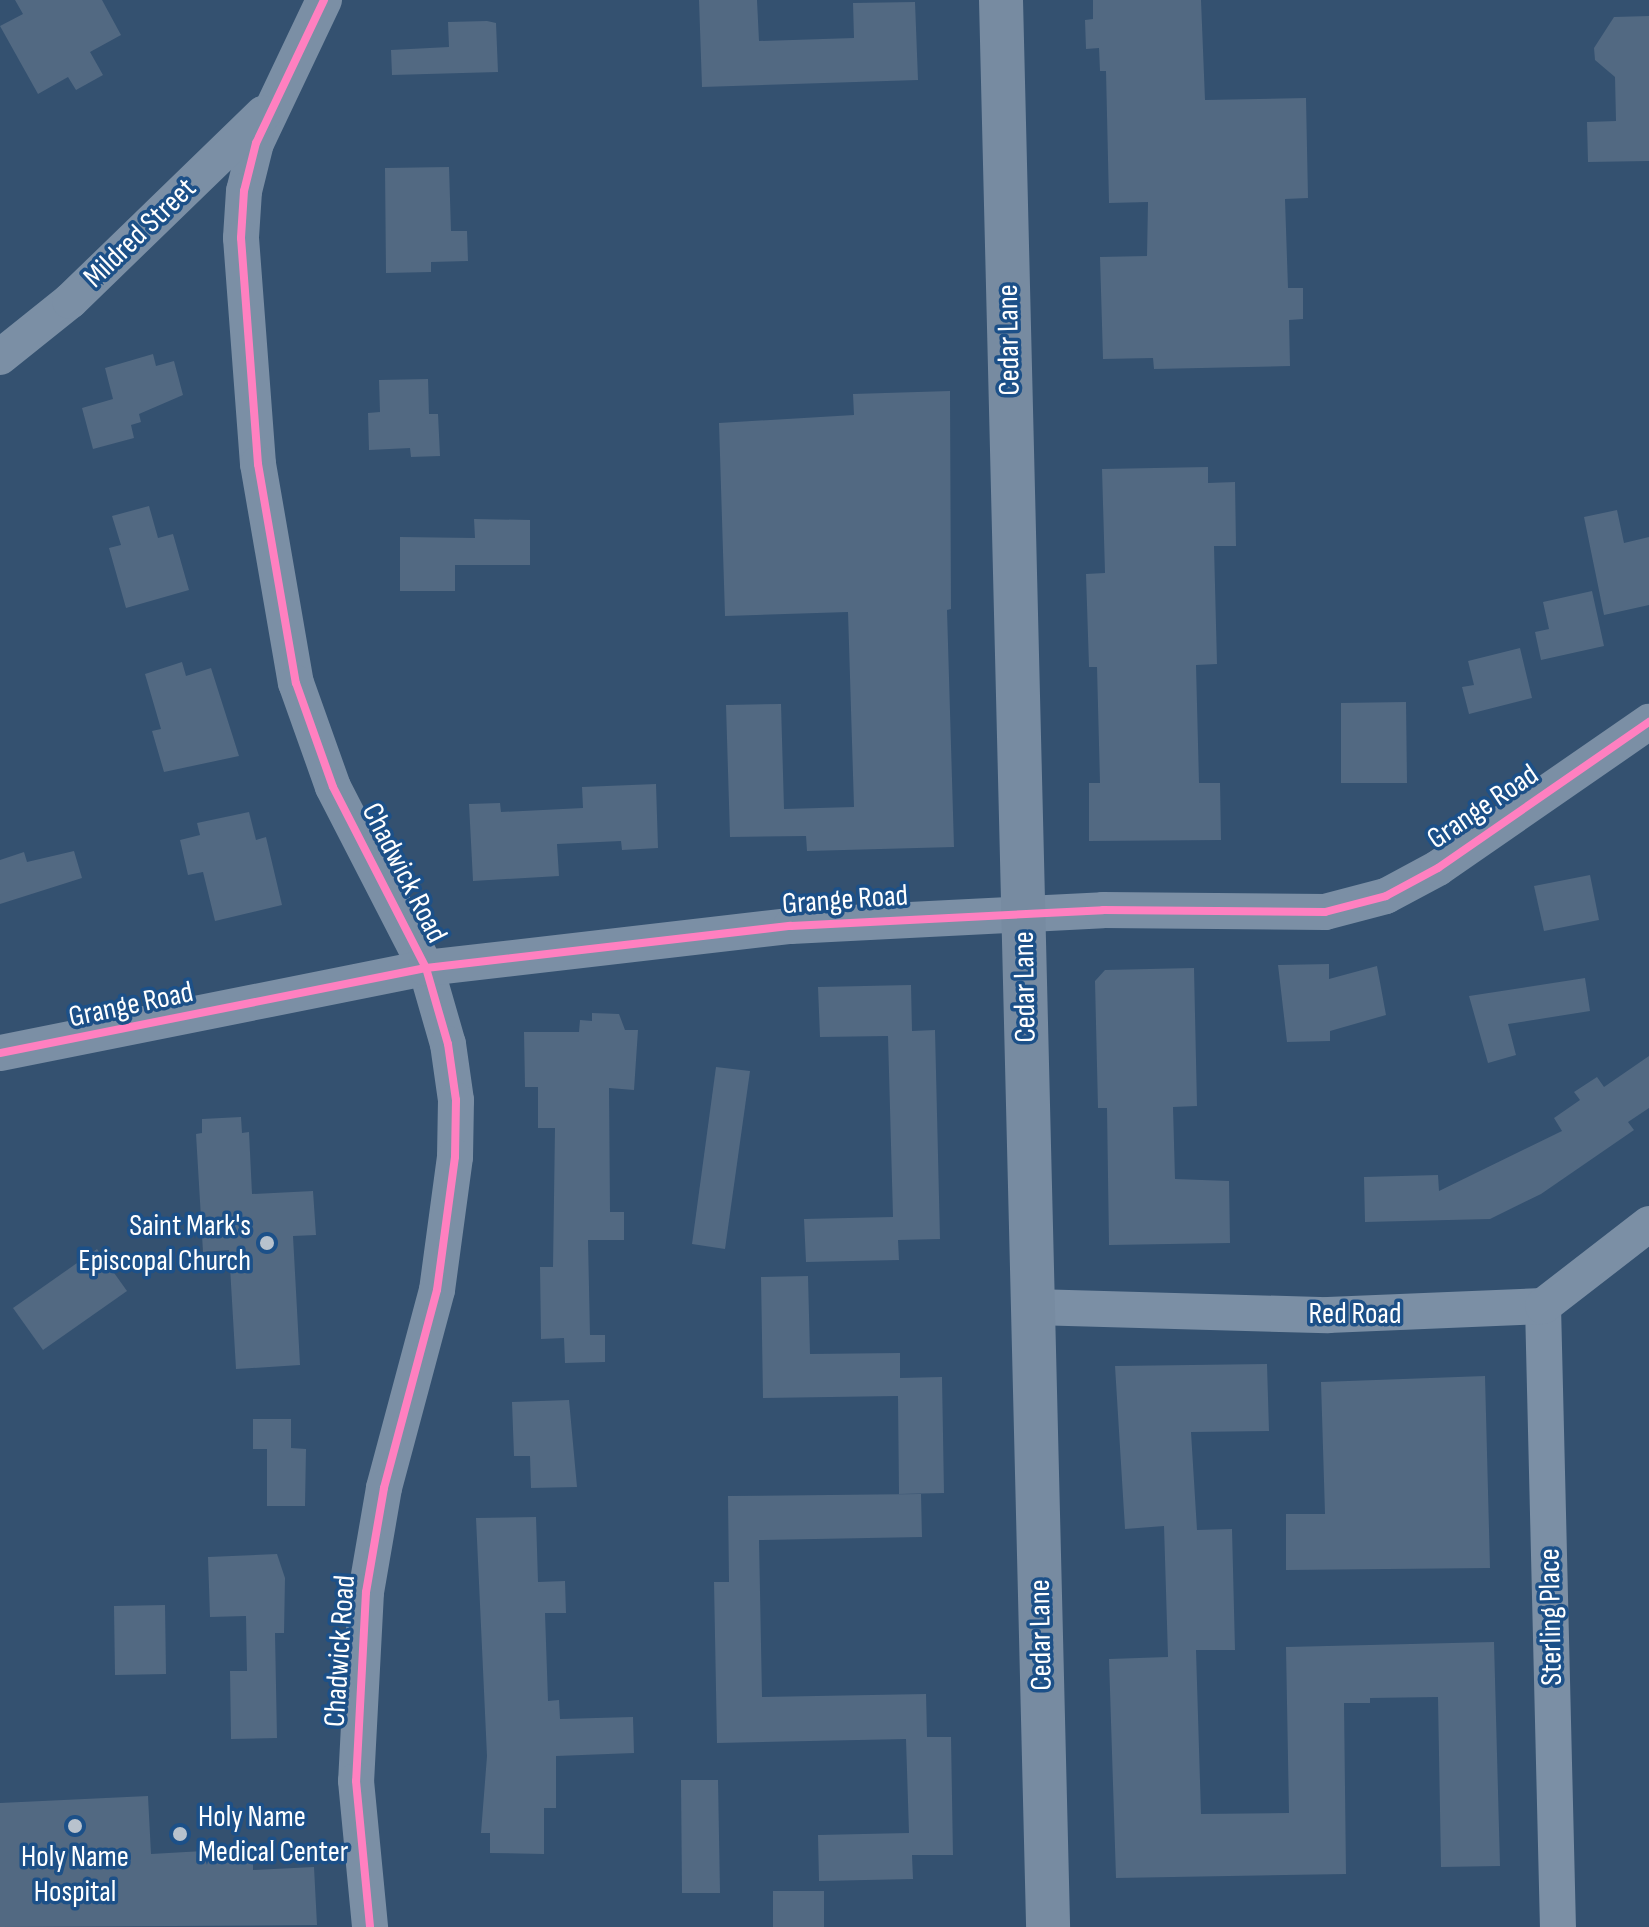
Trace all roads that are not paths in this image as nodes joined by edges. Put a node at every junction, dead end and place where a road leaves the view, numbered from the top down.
1 (324, 0) edge
2 (1001, 0) edge
3 (275, 103) junction
4 (0, 357) edge
5 (1649, 722) edge
6 (1023, 913) junction
7 (426, 968) junction
8 (0, 1053) edge
9 (1649, 1224) edge
10 (1543, 1306) junction
11 (1033, 1307) junction
12 (370, 1927) edge
13 (1048, 1927) edge
14 (1558, 1927) edge

1 - 3 street, Chadwick Road
2 - 6 main road, Cedar Lane
3 - 4 street, Mildred Street
3 - 7 street, Chadwick Road
5 - 6 street, Grange Road
6 - 7 street, Grange Road
6 - 11 main road, Cedar Lane
7 - 8 street, Grange Road
7 - 12 street, Chadwick Road
9 - 10 street
10 - 11 street, Red Road
10 - 14 street, Sterling Place
11 - 13 main road, Cedar Lane

